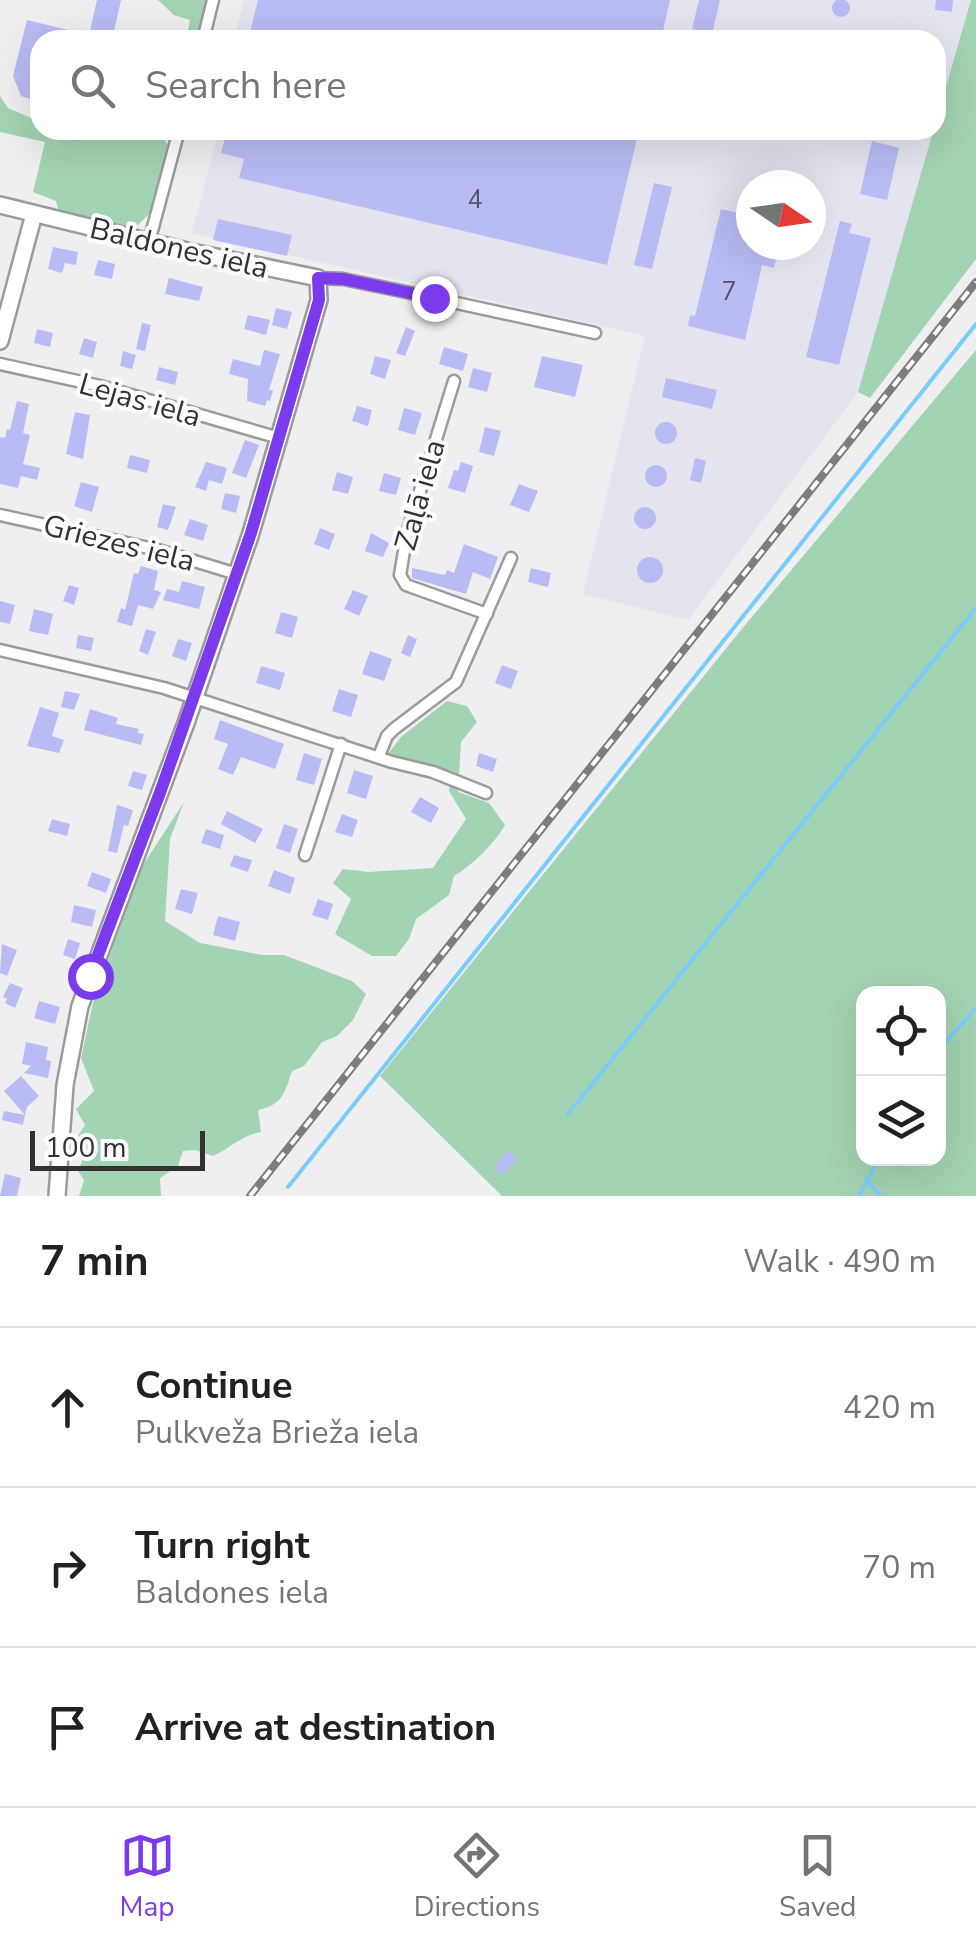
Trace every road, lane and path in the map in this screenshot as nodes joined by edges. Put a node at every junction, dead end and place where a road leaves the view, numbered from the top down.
1 (213, 0) edge
2 (206, 30) edge
3 (175, 140) edge
4 (0, 205) edge
5 (34, 214) junction
6 (149, 242) junction
7 (318, 278) junction
8 (594, 333) dead end
9 (0, 342) edge
10 (0, 364) edge
11 (454, 380) dead end
12 (280, 438) junction
13 (0, 515) edge
14 (511, 558) dead end
15 (237, 574) junction
16 (486, 614) junction
17 (0, 650) edge
18 (194, 697) junction
19 (341, 744) junction
20 (379, 756) junction
21 (486, 793) dead end
22 (305, 855) dead end
23 (57, 1196) edge

1 - 2 street
3 - 6 street
4 - 5 street, Baldones iela
5 - 6 street, Baldones iela
5 - 9 street
6 - 7 street, Baldones iela
7 - 8 street, Baldones iela
7 - 12 street
10 - 12 street, Lejas iela
11 - 16 street, Zaļā iela
12 - 15 street
13 - 15 street, Griezes iela
14 - 16 street
15 - 18 street
16 - 20 street
17 - 18 street
18 - 19 street
18 - 23 street
19 - 20 street
19 - 22 street
20 - 21 street

